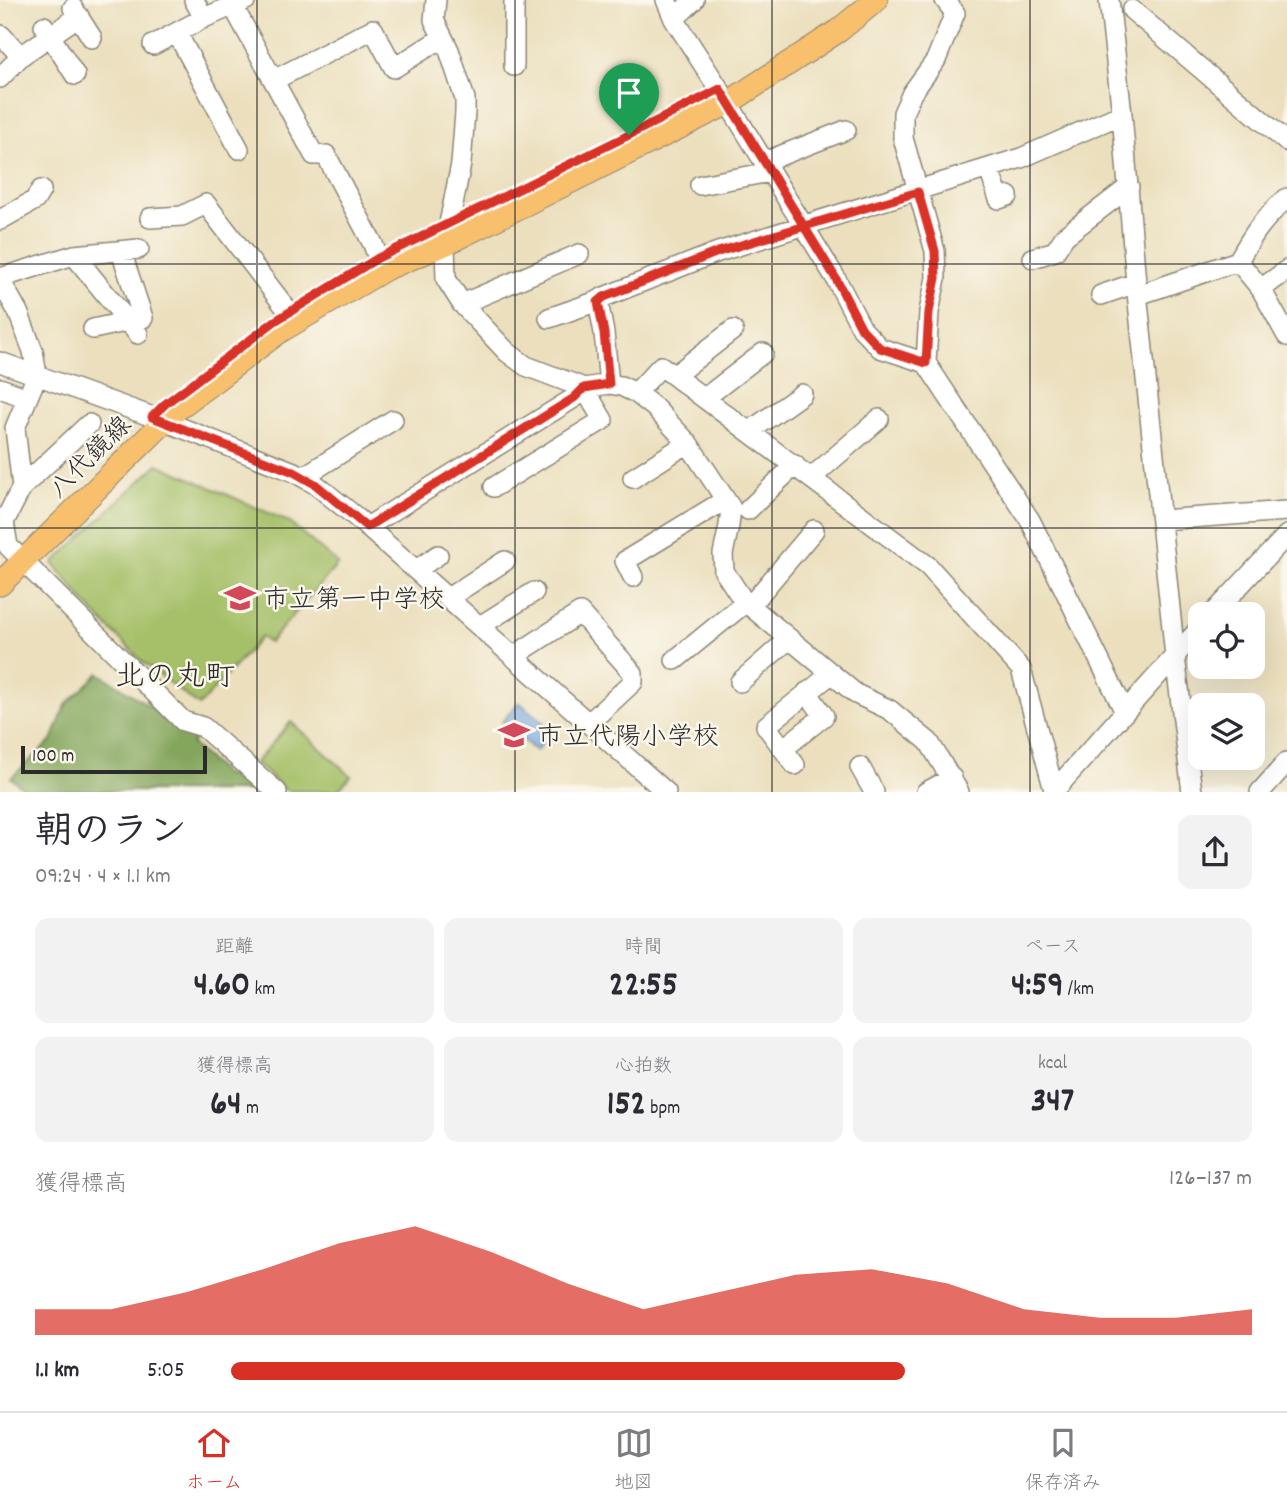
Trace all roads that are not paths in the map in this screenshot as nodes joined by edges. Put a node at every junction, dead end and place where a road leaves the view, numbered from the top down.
1 (194, 0) edge
2 (436, 0) edge
3 (514, 0) edge
4 (666, 0) edge
5 (694, 0) edge
6 (857, 0) edge
7 (876, 0) edge
8 (945, 0) edge
9 (240, 3) edge
10 (1135, 5) edge
11 (1110, 7) edge
12 (204, 18) junction
13 (674, 19) junction
14 (47, 31) junction
15 (177, 33) junction
16 (1, 34) edge
17 (92, 38) dead end
18 (442, 38) junction
19 (153, 46) dead end
20 (20, 56) junction
21 (514, 66) dead end
22 (75, 75) dead end
23 (0, 78) edge
24 (274, 80) junction
25 (724, 96) junction
26 (1122, 114) junction
27 (846, 130) dead end
28 (1287, 142) edge
29 (239, 149) dead end
30 (767, 167) junction
31 (989, 169) junction
32 (700, 184) dead end
33 (1129, 187) junction
34 (41, 190) dead end
35 (918, 192) junction
36 (1008, 196) dead end
37 (1287, 198) edge
38 (150, 218) dead end
39 (0, 220) edge
40 (803, 227) junction
41 (447, 234) junction
42 (579, 254) dead end
43 (74, 255) junction
44 (378, 258) junction
45 (1033, 258) dead end
46 (1238, 261) junction
47 (1287, 270) edge
48 (0, 279) edge
49 (1137, 289) junction
50 (1261, 289) junction
51 (1101, 295) dead end
52 (598, 302) junction
53 (462, 304) junction
54 (289, 312) junction
55 (549, 318) dead end
56 (1285, 326) edge
57 (133, 328) junction
58 (93, 329) dead end
59 (733, 330) dead end
60 (763, 353) dead end
61 (0, 362) edge
62 (926, 363) junction
63 (37, 375) junction
64 (675, 376) junction
65 (609, 384) junction
66 (0, 388) edge
67 (584, 388) junction
68 (636, 393) junction
69 (802, 394) dead end
70 (705, 397) junction
71 (27, 398) junction
72 (158, 419) junction
73 (879, 419) dead end
74 (393, 420) dead end
75 (89, 424) dead end
76 (750, 431) junction
77 (688, 443) junction
78 (9, 450) edge
79 (795, 465) junction
80 (303, 477) junction
81 (633, 478) dead end
82 (811, 478) junction
83 (22, 487) junction
84 (494, 487) dead end
85 (725, 500) junction
86 (748, 510) dead end
87 (1287, 511) edge
88 (1161, 520) junction
89 (367, 527) junction
90 (814, 530) dead end
91 (1287, 535) edge
92 (438, 555) dead end
93 (13, 561) edge
94 (505, 561) dead end
95 (416, 570) junction
96 (634, 576) dead end
97 (0, 584) edge
98 (534, 592) dead end
99 (448, 598) junction
100 (1224, 602) edge
101 (748, 604) junction
102 (480, 626) junction
103 (790, 641) junction
104 (1188, 641) edge
105 (514, 656) junction
106 (1175, 656) junction
107 (675, 660) dead end
108 (831, 674) junction
109 (740, 682) dead end
110 (807, 692) junction
111 (1125, 712) junction
112 (589, 723) junction
113 (1287, 762) edge
114 (860, 767) dead end
115 (955, 785) edge
116 (1053, 791) edge
117 (277, 792) edge
118 (666, 792) edge
119 (874, 792) edge
120 (926, 792) edge
121 (1192, 792) edge
122 (1259, 792) edge

1 - 12 street
2 - 18 street
3 - 21 street
4 - 13 street
5 - 13 street
6 - 25 main road, 八代鏡線
7 - 25 main road, 八代鏡線
8 - 35 street
9 - 12 street
9 - 24 street
10 - 11 street
10 - 28 street
11 - 26 street
12 - 15 street
13 - 25 street
14 - 17 street
14 - 20 street
14 - 22 street
15 - 19 street
15 - 29 street
16 - 20 street
18 - 24 street
18 - 41 street
20 - 23 street
24 - 44 street
25 - 30 street
25 - 41 main road, 八代鏡線
26 - 31 street
26 - 33 street
27 - 30 street
30 - 32 street
30 - 40 street
31 - 35 street
31 - 36 street
33 - 45 street
33 - 49 street
34 - 39 street
35 - 40 street
35 - 62 street
37 - 46 street
38 - 54 street
40 - 52 street
40 - 62 street
41 - 44 main road, 八代鏡線
41 - 53 street
41 - 72 main road, 八代鏡線
42 - 53 street
43 - 48 street
43 - 57 street
43 - 57 street
44 - 54 main road, 八代鏡線
46 - 49 street
46 - 50 street
47 - 50 street
48 - 63 street
49 - 51 street
49 - 88 street
50 - 56 street
52 - 55 street
52 - 65 street
53 - 67 street
54 - 72 main road, 八代鏡線
57 - 58 street
59 - 64 street
60 - 70 street
61 - 63 street
62 - 111 street
63 - 71 street
63 - 72 street
64 - 68 street
64 - 70 street
65 - 67 street
65 - 68 street
66 - 71 street
67 - 84 street
67 - 89 street
68 - 77 street
69 - 76 street
70 - 76 street
71 - 78 street
72 - 80 street
72 - 93 main road, 八代鏡線
73 - 82 street
74 - 80 street
75 - 83 street
76 - 79 street
77 - 81 street
77 - 85 street
78 - 83 street
79 - 82 street
79 - 86 street
80 - 89 street
82 - 116 street
83 - 93 street
85 - 96 street
85 - 101 street
87 - 88 street
88 - 106 street
89 - 95 street
90 - 101 street
91 - 100 street
92 - 95 street
93 - 97 main road, 八代鏡線
93 - 117 street
94 - 99 street
95 - 99 street
98 - 102 street
99 - 102 street
101 - 103 street
101 - 107 street
102 - 105 street
103 - 108 street
103 - 109 street
104 - 106 street
105 - 112 street
105 - 112 street
106 - 111 street
106 - 121 street
108 - 110 street
108 - 115 street
110 - 110 street
111 - 116 street
112 - 118 street
113 - 122 street
114 - 119 street
115 - 120 street

